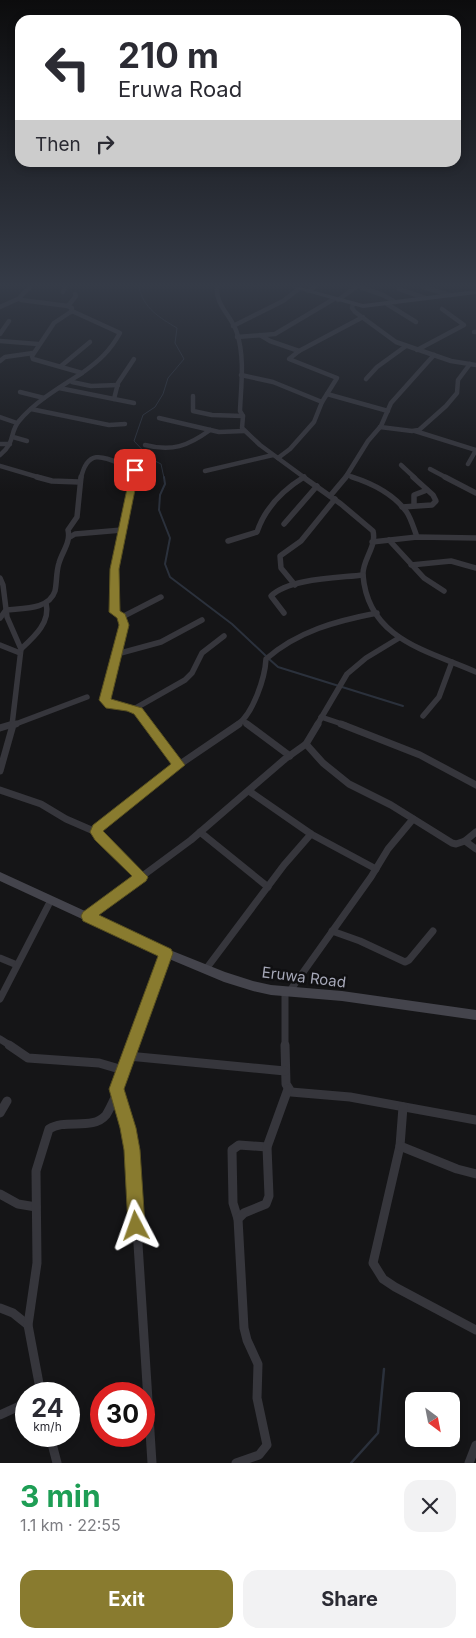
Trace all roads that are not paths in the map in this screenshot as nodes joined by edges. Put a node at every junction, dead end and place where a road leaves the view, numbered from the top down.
1 (17, 355) edge
2 (33, 355) edge
3 (74, 355) edge
4 (105, 355) edge
5 (240, 355) edge
6 (293, 355) edge
7 (393, 355) edge
8 (434, 355) edge
9 (435, 355) edge
10 (134, 359) dead end
11 (0, 361) edge
12 (470, 364) junction
13 (476, 365) edge
14 (61, 366) junction
15 (82, 373) junction
16 (241, 376) junction
17 (366, 379) dead end
18 (72, 382) junction
19 (118, 384) junction
20 (59, 388) junction
21 (20, 392) dead end
22 (327, 394) junction
23 (192, 396) dead end
24 (44, 398) junction
25 (114, 399) junction
26 (134, 402) dead end
27 (322, 402) junction
28 (31, 409) junction
29 (388, 411) junction
30 (243, 416) junction
31 (0, 417) edge
32 (159, 418) dead end
33 (7, 420) junction
34 (17, 422) junction
35 (125, 424) dead end
36 (0, 426) edge
37 (380, 427) junction
38 (210, 430) junction
39 (244, 431) junction
40 (415, 431) junction
41 (13, 437) junction
42 (27, 441) dead end
43 (0, 444) edge
44 (10, 444) junction
45 (145, 444) dead end
46 (476, 450) edge
47 (0, 455) edge
48 (275, 457) junction
49 (468, 464) dead end
50 (401, 465) dead end
51 (0, 466) edge
52 (430, 470) dead end
53 (205, 471) dead end
54 (347, 475) junction
55 (304, 477) junction
56 (79, 482) junction
57 (317, 486) junction
58 (427, 490) junction
59 (476, 493) edge
60 (333, 497) junction
61 (414, 505) junction
62 (402, 507) junction
63 (284, 524) dead end
64 (122, 530) junction
65 (70, 537) junction
66 (418, 537) junction
67 (476, 538) edge
68 (389, 540) junction
69 (228, 541) dead end
70 (372, 542) junction
71 (411, 565) junction
72 (476, 568) edge
73 (363, 576) junction
74 (0, 578) edge
75 (295, 585) junction
76 (444, 591) dead end
77 (161, 597) dead end
78 (46, 603) junction
79 (6, 610) junction
80 (284, 613) dead end
81 (377, 613) junction
82 (122, 616) junction
83 (0, 618) edge
84 (202, 620) dead end
85 (224, 636) dead end
86 (400, 638) junction
87 (0, 645) edge
88 (21, 651) junction
89 (117, 654) junction
90 (452, 662) junction
91 (475, 670) edge
92 (87, 697) dead end
93 (134, 709) junction
94 (423, 716) dead end
95 (321, 717) junction
96 (243, 721) junction
97 (13, 725) junction
98 (0, 728) edge
99 (306, 744) junction
100 (290, 756) junction
101 (179, 765) junction
102 (0, 771) edge
103 (476, 785) edge
104 (0, 790) edge
105 (250, 792) junction
106 (413, 819) junction
107 (96, 832) junction
108 (200, 832) junction
109 (476, 832) edge
110 (311, 834) junction
111 (465, 841) junction
112 (476, 850) edge
113 (376, 869) junction
114 (0, 876) edge
115 (141, 877) junction
116 (268, 887) junction
117 (50, 900) junction
118 (87, 916) junction
119 (332, 931) junction
120 (433, 932) dead end
121 (166, 953) junction
122 (0, 958) edge
123 (17, 966) junction
124 (206, 969) junction
125 (287, 992) junction
126 (0, 999) edge
127 (476, 1015) edge
128 (0, 1039) edge
129 (128, 1056) junction
130 (123, 1070) junction
131 (285, 1071) junction
132 (288, 1089) junction
133 (117, 1093) junction
134 (7, 1101) dead end
135 (403, 1107) junction
136 (0, 1113) edge
137 (476, 1120) edge
138 (267, 1146) junction
139 (400, 1146) junction
140 (476, 1174) edge
141 (0, 1194) edge
142 (36, 1206) junction
143 (238, 1219) junction
144 (0, 1308) edge
145 (28, 1325) junction
146 (476, 1330) edge
147 (39, 1382) edge
148 (15, 1409) edge
149 (0, 1415) edge
150 (476, 1445) edge
151 (52, 1447) edge
152 (56, 1463) edge
153 (152, 1463) edge
154 (236, 1463) edge
155 (469, 1463) edge

1 - 11 street
2 - 14 street
3 - 14 street
4 - 15 street
5 - 16 street
6 - 22 street
7 - 17 street
8 - 29 street
9 - 12 street
10 - 19 street
12 - 13 street
12 - 40 street
14 - 15 street
15 - 18 street
16 - 27 street
16 - 30 street
18 - 19 street
18 - 20 street
19 - 25 street
20 - 24 street
20 - 25 street
21 - 24 street
22 - 27 street
22 - 29 street
23 - 30 street
24 - 28 street
25 - 26 street
27 - 48 street
28 - 34 street
28 - 35 street
29 - 37 street
30 - 39 street
31 - 33 street
32 - 38 street
33 - 34 street
33 - 36 street
34 - 41 street
37 - 40 street
37 - 54 street
38 - 39 street
38 - 45 street
39 - 48 street
40 - 46 street
41 - 42 street
41 - 44 street
43 - 44 street
44 - 47 street
46 - 49 street
48 - 53 street
48 - 55 street
50 - 58 street
51 - 56 street
52 - 59 street
54 - 60 street
54 - 62 street
55 - 57 street
55 - 69 street
56 - 64 street
56 - 65 street
57 - 60 street
57 - 63 street
58 - 61 street
58 - 61 street
60 - 70 street
60 - 75 street
61 - 62 street
62 - 66 street
64 - 65 street
64 - 82 street
65 - 78 street
66 - 67 street
66 - 68 street
68 - 70 street
68 - 71 street
70 - 73 street
71 - 72 street
71 - 76 street
73 - 75 street
73 - 81 street
74 - 79 street
75 - 80 street
77 - 82 street
78 - 79 street
78 - 88 street
79 - 83 street
79 - 88 street
81 - 86 street
81 - 96 street
82 - 89 street
84 - 89 street
85 - 93 street
86 - 90 street
86 - 95 street
87 - 88 street
88 - 97 street
89 - 93 street
90 - 91 street
90 - 94 street
92 - 97 street
93 - 101 street
95 - 99 street
95 - 103 street
96 - 100 street
96 - 101 street
97 - 98 street
97 - 102 street
99 - 100 street
99 - 106 street
100 - 105 street
101 - 107 street
104 - 107 street
105 - 108 street
105 - 110 street
106 - 111 street
106 - 113 street
107 - 115 street
108 - 115 street
108 - 116 street
109 - 111 street
110 - 113 street
110 - 116 street
111 - 112 street
113 - 119 street
114 - 117 main road, Eruwa Road
115 - 118 street
116 - 124 street
117 - 118 main road, Eruwa Road
117 - 123 street
118 - 121 main road, Eruwa Road
119 - 120 street
119 - 125 street
121 - 124 main road, Eruwa Road
121 - 129 street
122 - 123 street
123 - 126 street
124 - 125 main road, Eruwa Road
125 - 127 main road, Eruwa Road
125 - 131 street
128 - 130 street
129 - 130 street
129 - 131 street
130 - 133 street
131 - 132 street
132 - 135 street
132 - 138 street
133 - 142 street
133 - 153 street
134 - 136 street
135 - 137 street
135 - 139 street
138 - 143 street
138 - 143 street
139 - 140 street
139 - 146 street
141 - 142 street
142 - 145 street
143 - 154 street
144 - 145 street
145 - 147 street
148 - 149 street
150 - 155 street
151 - 152 street

